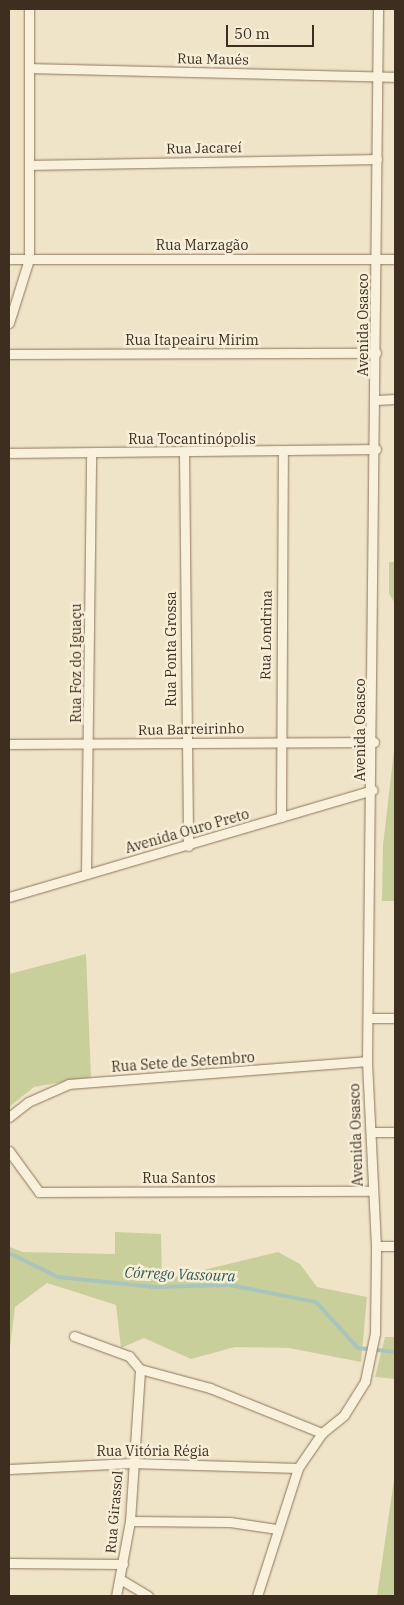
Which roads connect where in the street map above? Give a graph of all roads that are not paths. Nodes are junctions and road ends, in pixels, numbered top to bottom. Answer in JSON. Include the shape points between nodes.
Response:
{"nodes":[{"id":1,"x":29,"y":9,"type":"edge"},
{"id":2,"x":378,"y":9,"type":"edge"},
{"id":3,"x":31,"y":68,"type":"junction"},
{"id":4,"x":378,"y":76,"type":"junction"},
{"id":5,"x":395,"y":77,"type":"edge"},
{"id":6,"x":377,"y":159,"type":"junction"},
{"id":7,"x":31,"y":165,"type":"junction"},
{"id":8,"x":29,"y":258,"type":"junction"},
{"id":9,"x":377,"y":258,"type":"junction"},
{"id":10,"x":9,"y":259,"type":"edge"},
{"id":11,"x":395,"y":259,"type":"edge"},
{"id":12,"x":9,"y":323,"type":"edge"},
{"id":13,"x":376,"y":353,"type":"junction"},
{"id":14,"x":9,"y":354,"type":"edge"},
{"id":15,"x":395,"y":399,"type":"edge"},
{"id":16,"x":376,"y":400,"type":"junction"},
{"id":17,"x":376,"y":449,"type":"junction"},
{"id":18,"x":91,"y":452,"type":"junction"},
{"id":19,"x":184,"y":452,"type":"junction"},
{"id":20,"x":283,"y":453,"type":"junction"},
{"id":21,"x":9,"y":454,"type":"edge"},
{"id":22,"x":278,"y":742,"type":"junction"},
{"id":23,"x":374,"y":742,"type":"junction"},
{"id":24,"x":185,"y":743,"type":"junction"},
{"id":25,"x":9,"y":744,"type":"edge"},
{"id":26,"x":89,"y":744,"type":"junction"},
{"id":27,"x":373,"y":790,"type":"junction"},
{"id":28,"x":281,"y":818,"type":"junction"},
{"id":29,"x":188,"y":846,"type":"junction"},
{"id":30,"x":86,"y":874,"type":"junction"},
{"id":31,"x":9,"y":896,"type":"edge"},
{"id":32,"x":368,"y":1018,"type":"junction"},
{"id":33,"x":395,"y":1018,"type":"edge"},
{"id":34,"x":367,"y":1061,"type":"junction"},
{"id":35,"x":9,"y":1116,"type":"edge"},
{"id":36,"x":371,"y":1132,"type":"junction"},
{"id":37,"x":395,"y":1132,"type":"edge"},
{"id":38,"x":9,"y":1151,"type":"edge"},
{"id":39,"x":371,"y":1191,"type":"junction"},
{"id":40,"x":376,"y":1246,"type":"junction"},
{"id":41,"x":395,"y":1246,"type":"edge"},
{"id":42,"x":74,"y":1336,"type":"dead end"},
{"id":43,"x":140,"y":1369,"type":"junction"},
{"id":44,"x":322,"y":1433,"type":"junction"},
{"id":45,"x":132,"y":1463,"type":"junction"},
{"id":46,"x":298,"y":1468,"type":"junction"},
{"id":47,"x":9,"y":1469,"type":"edge"},
{"id":48,"x":130,"y":1521,"type":"junction"},
{"id":49,"x":277,"y":1529,"type":"junction"},
{"id":50,"x":9,"y":1563,"type":"edge"},
{"id":51,"x":123,"y":1564,"type":"junction"},
{"id":52,"x":120,"y":1579,"type":"junction"},
{"id":53,"x":116,"y":1596,"type":"edge"},
{"id":54,"x":148,"y":1596,"type":"edge"},
{"id":55,"x":257,"y":1596,"type":"edge"}],
"edges":[{"from":1,"to":3,"type":"street"},
{"from":2,"to":4,"type":"street","name":"Avenida Osasco"},
{"from":3,"to":4,"type":"street","name":"Rua Maués"},
{"from":3,"to":7,"type":"street"},
{"from":4,"to":5,"type":"street","name":"Rua Maués"},
{"from":4,"to":6,"type":"street","name":"Avenida Osasco"},
{"from":6,"to":7,"type":"street","name":"Rua Jacareí"},
{"from":6,"to":9,"type":"street","name":"Avenida Osasco"},
{"from":7,"to":8,"type":"street"},
{"from":8,"to":9,"type":"street","name":"Rua Marzagão"},
{"from":8,"to":10,"type":"street","name":"Rua Marzagão"},
{"from":8,"to":12,"type":"street"},
{"from":9,"to":11,"type":"street","name":"Rua Marzagão"},
{"from":9,"to":13,"type":"street","name":"Avenida Osasco"},
{"from":13,"to":14,"type":"street","name":"Rua Itapeairu Mirim"},
{"from":13,"to":16,"type":"street","name":"Avenida Osasco"},
{"from":15,"to":16,"type":"street"},
{"from":16,"to":17,"type":"street","name":"Avenida Osasco"},
{"from":17,"to":20,"type":"street","name":"Rua Tocantinópolis"},
{"from":17,"to":23,"type":"street","name":"Avenida Osasco"},
{"from":18,"to":19,"type":"street","name":"Rua Tocantinópolis"},
{"from":18,"to":21,"type":"street","name":"Rua Tocantinópolis"},
{"from":18,"to":26,"type":"street","name":"Rua Foz do Iguaçu"},
{"from":19,"to":20,"type":"street","name":"Rua Tocantinópolis"},
{"from":19,"to":24,"type":"street","name":"Rua Ponta Grossa"},
{"from":20,"to":22,"type":"street","name":"Rua Londrina"},
{"from":22,"to":23,"type":"street","name":"Rua Barreirinho"},
{"from":22,"to":24,"type":"street","name":"Rua Barreirinho"},
{"from":22,"to":28,"type":"street","name":"Rua Londrina"},
{"from":23,"to":27,"type":"street","name":"Avenida Osasco"},
{"from":24,"to":26,"type":"street","name":"Rua Barreirinho"},
{"from":24,"to":29,"type":"street","name":"Rua Ponta Grossa"},
{"from":25,"to":26,"type":"street","name":"Rua Barreirinho"},
{"from":26,"to":30,"type":"street","name":"Rua Foz do Iguaçu"},
{"from":27,"to":28,"type":"street","name":"Avenida Ouro Preto"},
{"from":27,"to":32,"type":"street","name":"Avenida Osasco"},
{"from":28,"to":29,"type":"street","name":"Avenida Ouro Preto"},
{"from":29,"to":30,"type":"street","name":"Avenida Ouro Preto"},
{"from":30,"to":31,"type":"street","name":"Avenida Ouro Preto"},
{"from":32,"to":33,"type":"street"},
{"from":32,"to":34,"type":"street","name":"Avenida Osasco"},
{"from":34,"to":35,"type":"street","name":"Rua Sete de Setembro","via":[[69,1084],[28,1102]]},
{"from":34,"to":36,"type":"street","name":"Avenida Osasco"},
{"from":36,"to":37,"type":"street"},
{"from":36,"to":39,"type":"street","name":"Avenida Osasco"},
{"from":38,"to":39,"type":"street","name":"Rua Santos","via":[[39,1192]]},
{"from":39,"to":40,"type":"street","name":"Avenida Osasco"},
{"from":40,"to":41,"type":"street"},
{"from":40,"to":44,"type":"street","name":"Avenida Osasco","via":[[373,1342],[365,1381],[344,1415]]},
{"from":42,"to":43,"type":"street","via":[[129,1356]]},
{"from":43,"to":44,"type":"street","via":[[210,1388]]},
{"from":43,"to":45,"type":"street","name":"Rua Girassol"},
{"from":44,"to":46,"type":"street","name":"Avenida Osasco"},
{"from":45,"to":46,"type":"street","name":"Rua Vitória Régia"},
{"from":45,"to":47,"type":"street","name":"Rua Vitória Régia"},
{"from":45,"to":48,"type":"street","name":"Rua Girassol"},
{"from":46,"to":49,"type":"street","name":"Avenida Osasco"},
{"from":48,"to":49,"type":"street","via":[[230,1522]]},
{"from":48,"to":51,"type":"street","name":"Rua Girassol"},
{"from":49,"to":55,"type":"street","name":"Avenida Osasco"},
{"from":50,"to":51,"type":"street"},
{"from":51,"to":52,"type":"street","name":"Rua Girassol"},
{"from":52,"to":53,"type":"street","name":"Rua Girassol"},
{"from":52,"to":54,"type":"street"}]}
